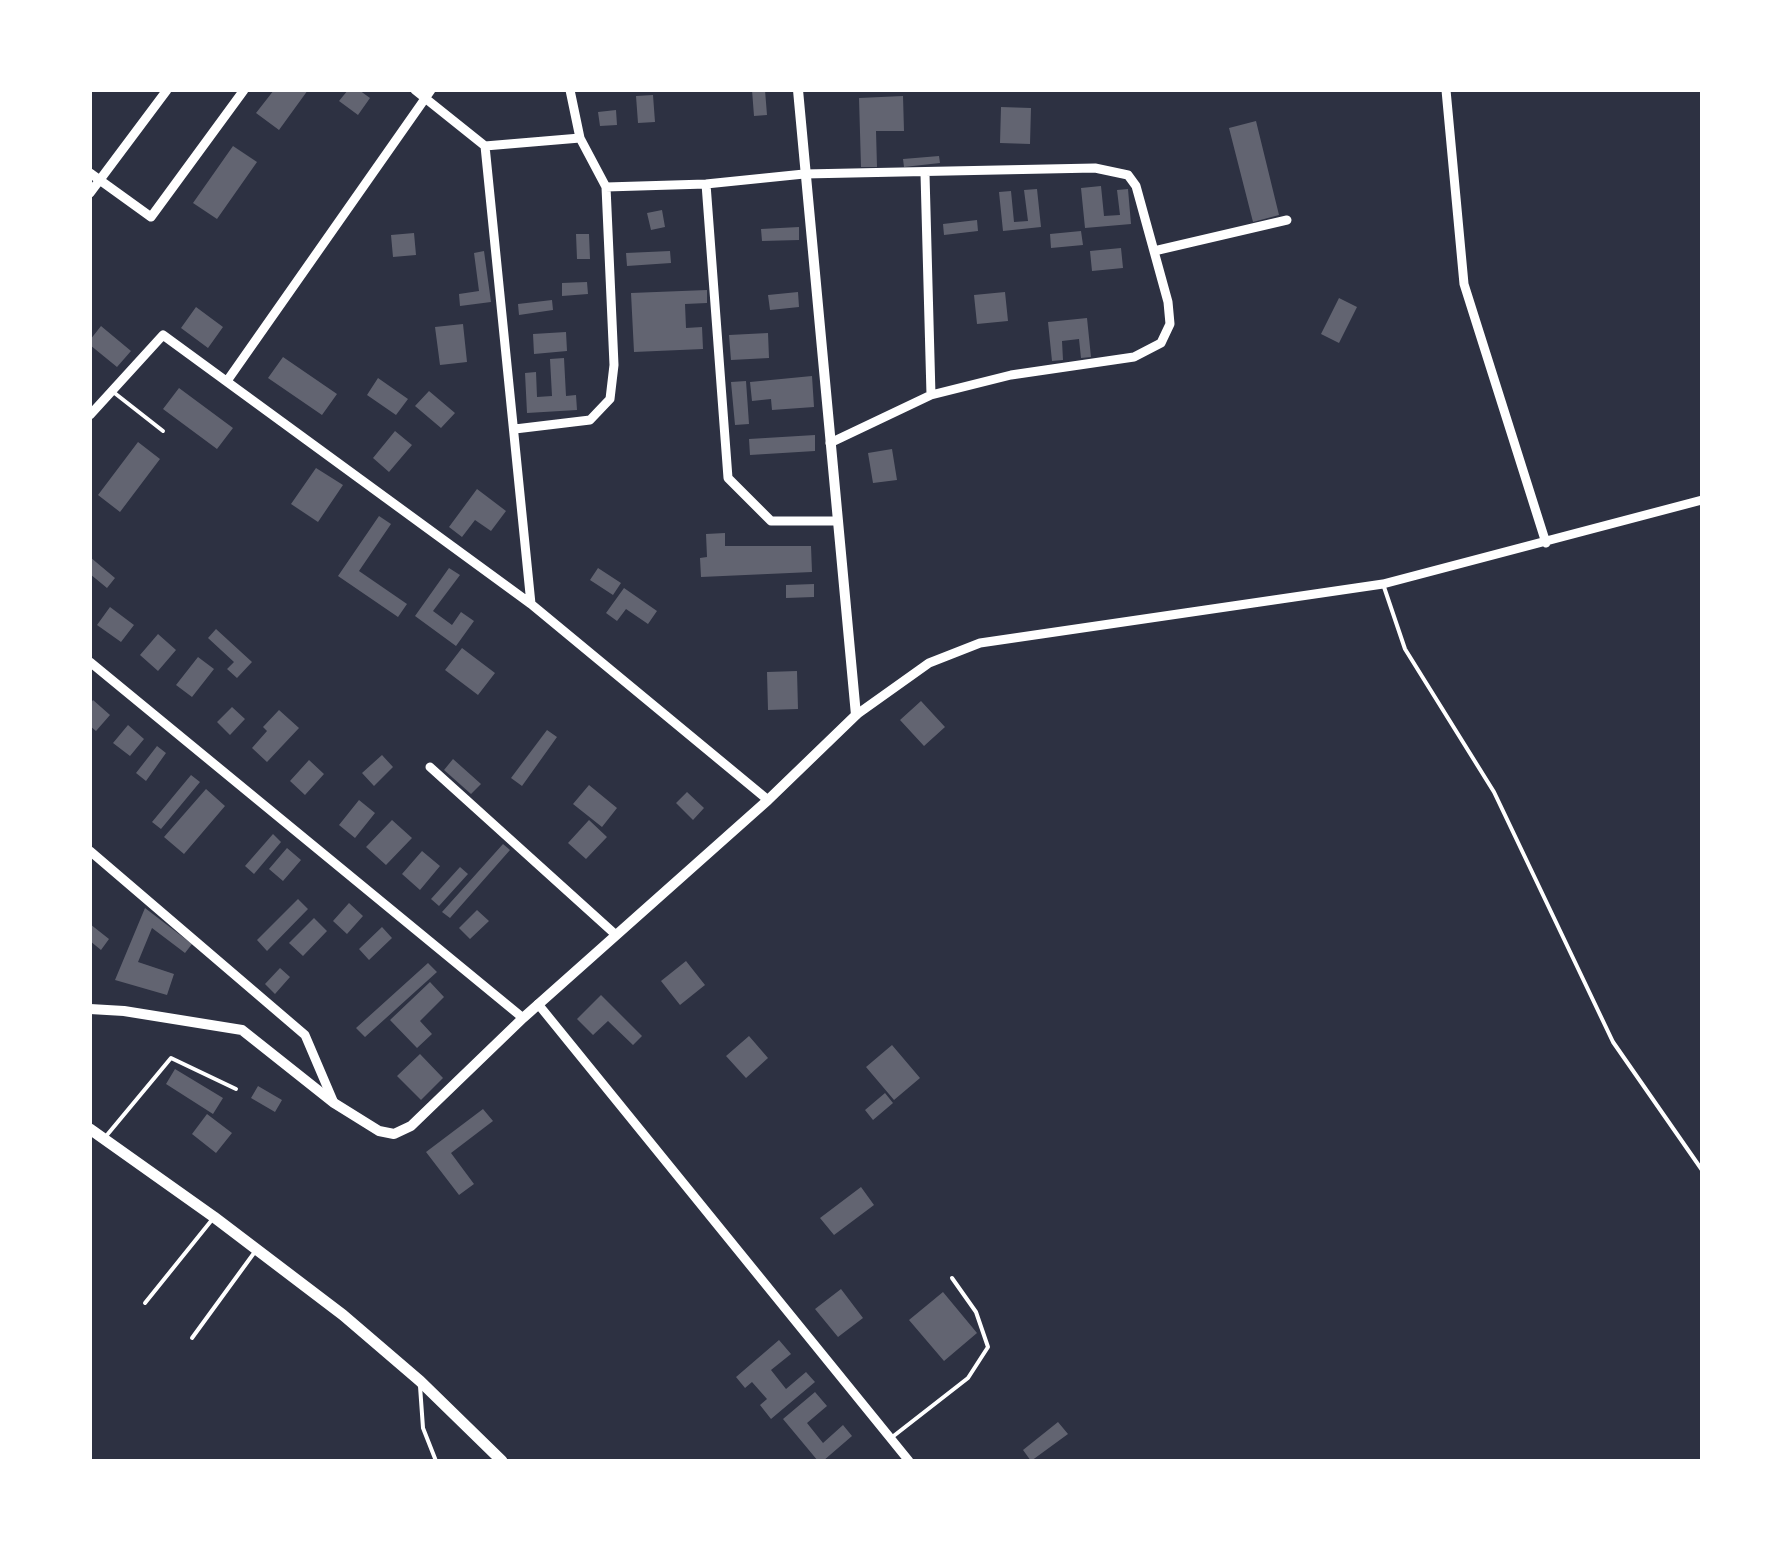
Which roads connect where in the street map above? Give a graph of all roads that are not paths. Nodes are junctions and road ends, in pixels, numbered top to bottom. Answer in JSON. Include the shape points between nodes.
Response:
{"nodes":[{"id":1,"x":167,"y":90,"type":"edge"},
{"id":2,"x":244,"y":90,"type":"edge"},
{"id":3,"x":415,"y":90,"type":"edge"},
{"id":4,"x":570,"y":90,"type":"edge"},
{"id":5,"x":798,"y":90,"type":"edge"},
{"id":6,"x":1446,"y":90,"type":"edge"},
{"id":7,"x":428,"y":93,"type":"edge"},
{"id":8,"x":580,"y":138,"type":"junction"},
{"id":9,"x":485,"y":146,"type":"junction"},
{"id":10,"x":90,"y":173,"type":"edge"},
{"id":11,"x":804,"y":174,"type":"junction"},
{"id":12,"x":924,"y":174,"type":"junction"},
{"id":13,"x":100,"y":180,"type":"junction"},
{"id":14,"x":706,"y":184,"type":"junction"},
{"id":15,"x":606,"y":187,"type":"junction"},
{"id":16,"x":90,"y":193,"type":"edge"},
{"id":17,"x":1287,"y":220,"type":"dead end"},
{"id":18,"x":1154,"y":251,"type":"junction"},
{"id":19,"x":227,"y":381,"type":"junction"},
{"id":20,"x":112,"y":391,"type":"junction"},
{"id":21,"x":931,"y":394,"type":"junction"},
{"id":22,"x":90,"y":416,"type":"edge"},
{"id":23,"x":515,"y":429,"type":"junction"},
{"id":24,"x":164,"y":431,"type":"dead end"},
{"id":25,"x":830,"y":443,"type":"junction"},
{"id":26,"x":1702,"y":500,"type":"edge"},
{"id":27,"x":838,"y":522,"type":"junction"},
{"id":28,"x":1546,"y":543,"type":"junction"},
{"id":29,"x":1383,"y":584,"type":"junction"},
{"id":30,"x":531,"y":604,"type":"junction"},
{"id":31,"x":90,"y":662,"type":"edge"},
{"id":32,"x":856,"y":715,"type":"junction"},
{"id":33,"x":430,"y":767,"type":"dead end"},
{"id":34,"x":768,"y":800,"type":"junction"},
{"id":35,"x":90,"y":851,"type":"edge"},
{"id":36,"x":616,"y":935,"type":"junction"},
{"id":37,"x":538,"y":1004,"type":"junction"},
{"id":38,"x":90,"y":1009,"type":"edge"},
{"id":39,"x":523,"y":1018,"type":"junction"},
{"id":40,"x":236,"y":1089,"type":"dead end"},
{"id":41,"x":334,"y":1103,"type":"junction"},
{"id":42,"x":90,"y":1130,"type":"edge"},
{"id":43,"x":104,"y":1139,"type":"junction"},
{"id":44,"x":1702,"y":1170,"type":"edge"},
{"id":45,"x":214,"y":1217,"type":"junction"},
{"id":46,"x":257,"y":1249,"type":"junction"},
{"id":47,"x":952,"y":1278,"type":"dead end"},
{"id":48,"x":145,"y":1303,"type":"dead end"},
{"id":49,"x":192,"y":1338,"type":"dead end"},
{"id":50,"x":420,"y":1381,"type":"junction"},
{"id":51,"x":891,"y":1438,"type":"junction"},
{"id":52,"x":436,"y":1461,"type":"edge"},
{"id":53,"x":502,"y":1461,"type":"edge"},
{"id":54,"x":909,"y":1461,"type":"edge"}],
"edges":[{"from":1,"to":13,"type":"street"},
{"from":2,"to":13,"type":"street","via":[[152,217]]},
{"from":3,"to":7,"type":"street"},
{"from":4,"to":8,"type":"street"},
{"from":5,"to":11,"type":"street"},
{"from":6,"to":28,"type":"street","via":[[1464,284]]},
{"from":7,"to":9,"type":"street"},
{"from":7,"to":19,"type":"street"},
{"from":8,"to":9,"type":"street"},
{"from":8,"to":15,"type":"street"},
{"from":9,"to":23,"type":"street"},
{"from":10,"to":13,"type":"street"},
{"from":11,"to":12,"type":"street"},
{"from":11,"to":14,"type":"street"},
{"from":11,"to":25,"type":"street"},
{"from":12,"to":18,"type":"street","via":[[1113,169],[1136,186]]},
{"from":12,"to":21,"type":"street"},
{"from":13,"to":16,"type":"street"},
{"from":14,"to":15,"type":"street"},
{"from":14,"to":27,"type":"street","via":[[728,478],[770,522]]},
{"from":15,"to":23,"type":"street","via":[[610,399],[590,420]]},
{"from":17,"to":18,"type":"street"},
{"from":18,"to":21,"type":"street","via":[[1170,324],[1161,343],[1134,357]]},
{"from":19,"to":20,"type":"street","via":[[163,335]]},
{"from":19,"to":30,"type":"street"},
{"from":20,"to":22,"type":"street"},
{"from":20,"to":24,"type":"lane"},
{"from":21,"to":25,"type":"street"},
{"from":23,"to":30,"type":"street"},
{"from":25,"to":27,"type":"street"},
{"from":26,"to":28,"type":"street"},
{"from":27,"to":32,"type":"street"},
{"from":28,"to":29,"type":"street"},
{"from":29,"to":32,"type":"street","via":[[980,643],[928,663]]},
{"from":29,"to":44,"type":"lane","via":[[1404,649],[1494,792],[1613,1042]]},
{"from":30,"to":34,"type":"street"},
{"from":31,"to":39,"type":"street"},
{"from":32,"to":34,"type":"street"},
{"from":33,"to":36,"type":"street"},
{"from":34,"to":36,"type":"street"},
{"from":35,"to":41,"type":"street","via":[[306,1035]]},
{"from":36,"to":37,"type":"street"},
{"from":37,"to":39,"type":"street"},
{"from":37,"to":51,"type":"street"},
{"from":38,"to":41,"type":"street","via":[[242,1030]]},
{"from":39,"to":41,"type":"street","via":[[412,1126],[394,1134],[379,1131]]},
{"from":40,"to":43,"type":"lane","via":[[171,1058]]},
{"from":42,"to":43,"type":"main road"},
{"from":43,"to":45,"type":"main road"},
{"from":45,"to":46,"type":"main road"},
{"from":45,"to":48,"type":"lane"},
{"from":46,"to":49,"type":"lane"},
{"from":46,"to":50,"type":"main road"},
{"from":47,"to":51,"type":"lane","via":[[976,1312],[988,1346],[968,1378]]},
{"from":50,"to":52,"type":"lane","via":[[423,1428]]},
{"from":50,"to":53,"type":"main road"},
{"from":51,"to":54,"type":"street"}]}
